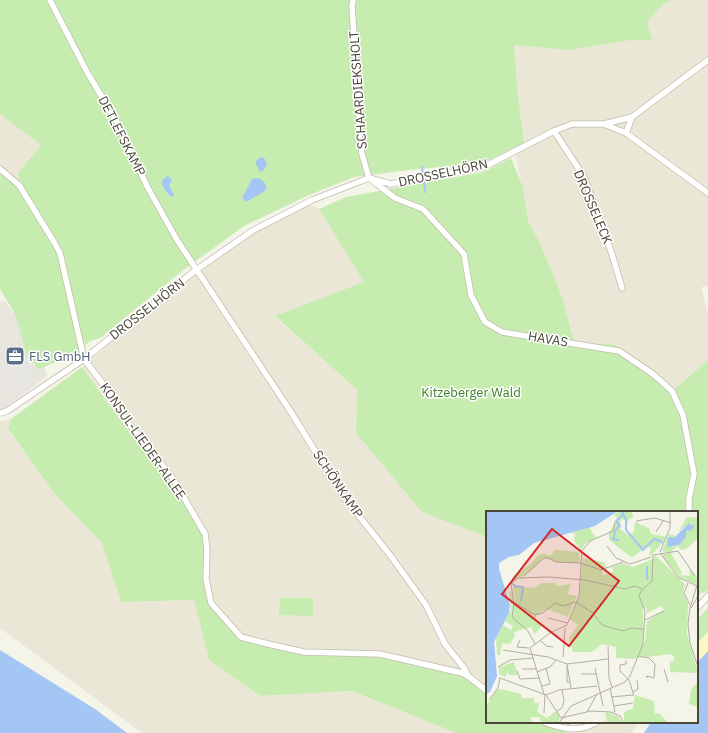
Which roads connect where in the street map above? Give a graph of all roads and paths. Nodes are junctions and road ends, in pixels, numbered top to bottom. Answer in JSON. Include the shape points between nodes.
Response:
{"nodes":[{"id":1,"x":50,"y":0,"type":"edge"},
{"id":2,"x":353,"y":0,"type":"edge"},
{"id":3,"x":708,"y":60,"type":"edge"},
{"id":4,"x":632,"y":116,"type":"junction"},
{"id":5,"x":604,"y":124,"type":"junction"},
{"id":6,"x":554,"y":131,"type":"junction"},
{"id":7,"x":626,"y":133,"type":"junction"},
{"id":8,"x":0,"y":169,"type":"edge"},
{"id":9,"x":369,"y":178,"type":"junction"},
{"id":10,"x":708,"y":193,"type":"edge"},
{"id":11,"x":196,"y":270,"type":"junction"},
{"id":12,"x":622,"y":288,"type":"dead end"},
{"id":13,"x":84,"y":359,"type":"junction"},
{"id":14,"x":0,"y":413,"type":"edge"},
{"id":15,"x":689,"y":511,"type":"edge"},
{"id":16,"x":708,"y":596,"type":"edge"},
{"id":17,"x":698,"y":607,"type":"edge"},
{"id":18,"x":468,"y":676,"type":"junction"},
{"id":19,"x":486,"y":690,"type":"edge"},
{"id":20,"x":546,"y":723,"type":"edge"},
{"id":21,"x":595,"y":723,"type":"edge"}],
"edges":[{"from":1,"to":11,"type":"street","name":"DETLEFSKAMP","via":[[87,72],[117,122],[177,240]]},
{"from":2,"to":9,"type":"street","name":"SCHAARDIEKSHOLT","via":[[359,136]]},
{"from":3,"to":4,"type":"street"},
{"from":4,"to":5,"type":"street"},
{"from":4,"to":7,"type":"street"},
{"from":5,"to":6,"type":"street","name":"DROSSELHÖRN","via":[[572,124]]},
{"from":5,"to":7,"type":"street","name":"DROSSELHÖRN"},
{"from":6,"to":9,"type":"street","name":"DROSSELHÖRN","via":[[484,167],[391,184]]},
{"from":6,"to":12,"type":"street","name":"DROSSELECK","via":[[584,177]]},
{"from":7,"to":10,"type":"street","name":"DROSSELHÖRN"},
{"from":8,"to":13,"type":"street","name":"KONSUL-LIEDER-ALLEE","via":[[19,185],[60,254]]},
{"from":9,"to":11,"type":"street","name":"DROSSELHÖRN","via":[[312,200],[252,231]]},
{"from":9,"to":15,"type":"street","name":"HAVAS","via":[[395,198],[423,209],[464,254],[471,295],[485,322],[502,332],[619,351],[672,391],[682,415],[694,474]]},
{"from":11,"to":13,"type":"street","name":"DROSSELHÖRN"},
{"from":11,"to":18,"type":"street","name":"SCHÖNKAMP","via":[[289,409],[342,496],[390,555],[426,605],[445,644]]},
{"from":13,"to":14,"type":"street","name":"DROSSELHÖRN","via":[[7,411]]},
{"from":13,"to":18,"type":"street","name":"KONSUL-LIEDER-ALLEE","via":[[129,424],[172,477],[205,534],[206,579],[211,602],[241,637],[304,652],[380,654]]},
{"from":16,"to":17,"type":"street"},
{"from":18,"to":19,"type":"street","name":"SCHÖNKAMP"},
{"from":20,"to":21,"type":"street","via":[[570,729]]}]}
